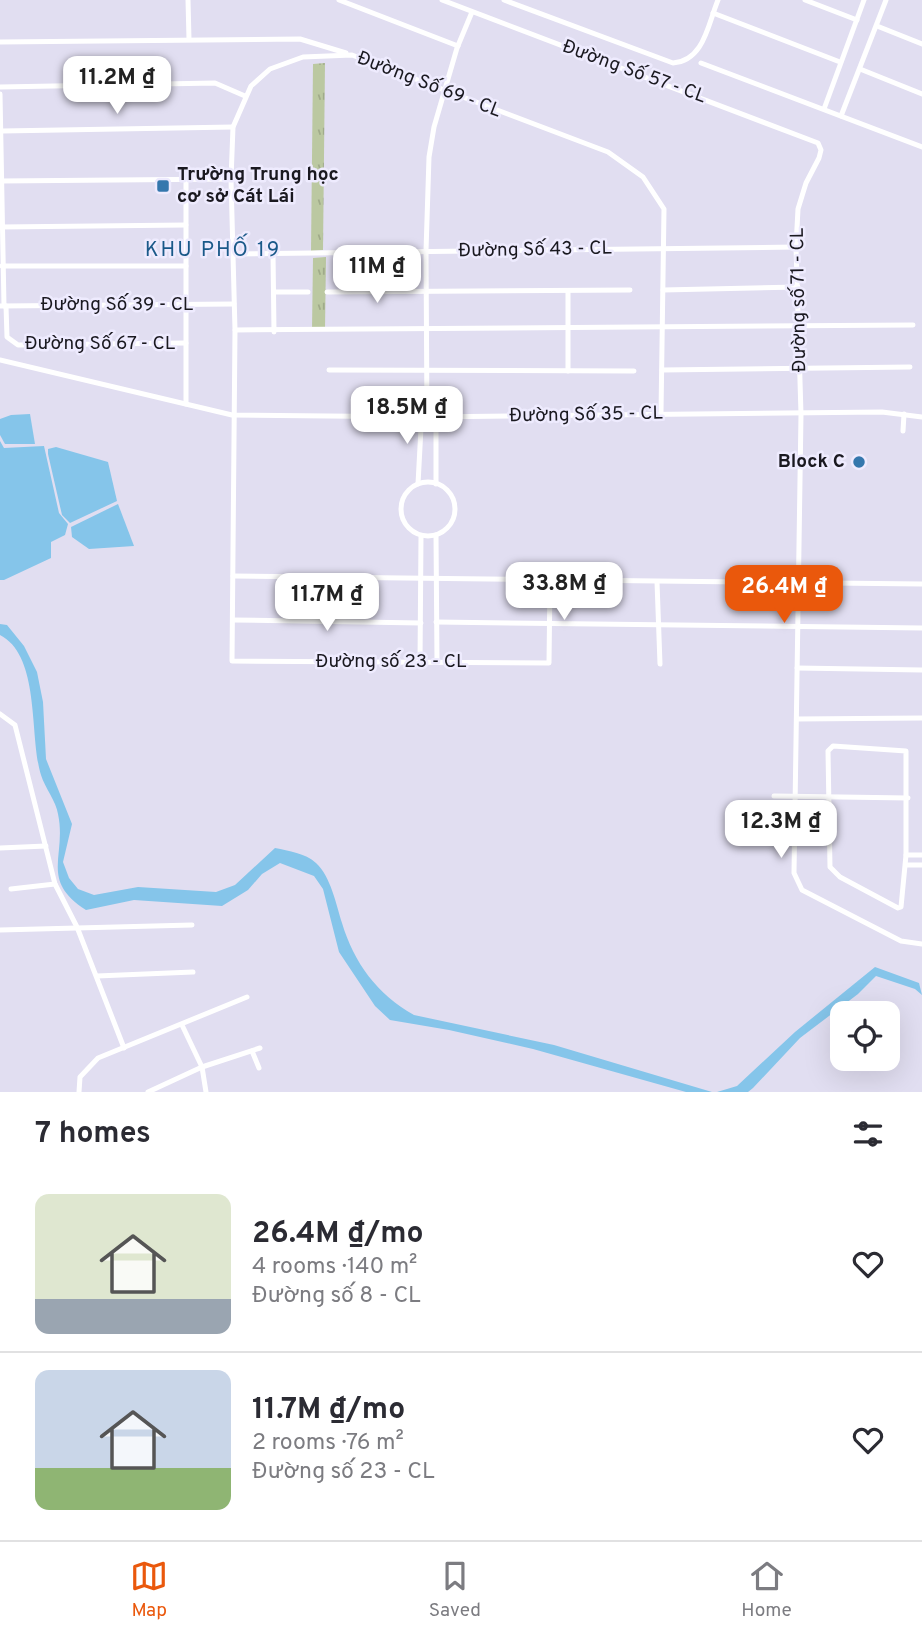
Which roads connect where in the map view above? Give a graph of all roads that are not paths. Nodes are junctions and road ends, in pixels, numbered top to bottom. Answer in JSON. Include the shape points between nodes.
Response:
{"nodes":[{"id":1,"x":188,"y":0,"type":"edge"},
{"id":2,"x":339,"y":0,"type":"edge"},
{"id":3,"x":442,"y":0,"type":"edge"},
{"id":4,"x":504,"y":0,"type":"edge"},
{"id":5,"x":718,"y":0,"type":"edge"},
{"id":6,"x":805,"y":0,"type":"edge"},
{"id":7,"x":864,"y":0,"type":"edge"},
{"id":8,"x":886,"y":0,"type":"edge"},
{"id":9,"x":472,"y":12,"type":"junction"},
{"id":10,"x":713,"y":13,"type":"junction"},
{"id":11,"x":856,"y":20,"type":"junction"},
{"id":12,"x":877,"y":26,"type":"junction"},
{"id":13,"x":189,"y":39,"type":"junction"},
{"id":14,"x":0,"y":42,"type":"edge"},
{"id":15,"x":922,"y":44,"type":"edge"},
{"id":16,"x":458,"y":46,"type":"junction"},
{"id":17,"x":352,"y":55,"type":"junction"},
{"id":18,"x":701,"y":62,"type":"dead end"},
{"id":19,"x":840,"y":62,"type":"junction"},
{"id":20,"x":860,"y":69,"type":"junction"},
{"id":21,"x":0,"y":87,"type":"edge"},
{"id":22,"x":444,"y":92,"type":"junction"},
{"id":23,"x":0,"y":94,"type":"edge"},
{"id":24,"x":922,"y":94,"type":"edge"},
{"id":25,"x":244,"y":96,"type":"junction"},
{"id":26,"x":824,"y":109,"type":"junction"},
{"id":27,"x":841,"y":116,"type":"junction"},
{"id":28,"x":233,"y":127,"type":"junction"},
{"id":29,"x":2,"y":131,"type":"junction"},
{"id":30,"x":922,"y":147,"type":"edge"},
{"id":31,"x":821,"y":150,"type":"joint"},
{"id":32,"x":231,"y":179,"type":"junction"},
{"id":33,"x":186,"y":180,"type":"junction"},
{"id":34,"x":1,"y":181,"type":"edge"},
{"id":35,"x":186,"y":225,"type":"junction"},
{"id":36,"x":1,"y":227,"type":"edge"},
{"id":37,"x":796,"y":247,"type":"junction"},
{"id":38,"x":663,"y":248,"type":"junction"},
{"id":39,"x":426,"y":251,"type":"junction"},
{"id":40,"x":273,"y":253,"type":"junction"},
{"id":41,"x":233,"y":254,"type":"junction"},
{"id":42,"x":186,"y":265,"type":"junction"},
{"id":43,"x":2,"y":266,"type":"junction"},
{"id":44,"x":797,"y":287,"type":"junction"},
{"id":45,"x":629,"y":290,"type":"dead end"},
{"id":46,"x":663,"y":290,"type":"junction"},
{"id":47,"x":427,"y":291,"type":"junction"},
{"id":48,"x":568,"y":291,"type":"junction"},
{"id":49,"x":274,"y":292,"type":"junction"},
{"id":50,"x":308,"y":292,"type":"dead end"},
{"id":51,"x":327,"y":292,"type":"dead end"},
{"id":52,"x":234,"y":304,"type":"junction"},
{"id":53,"x":186,"y":305,"type":"junction"},
{"id":54,"x":3,"y":306,"type":"edge"},
{"id":55,"x":913,"y":325,"type":"dead end"},
{"id":56,"x":797,"y":326,"type":"junction"},
{"id":57,"x":662,"y":328,"type":"junction"},
{"id":58,"x":568,"y":329,"type":"junction"},
{"id":59,"x":235,"y":330,"type":"junction"},
{"id":60,"x":426,"y":330,"type":"junction"},
{"id":61,"x":274,"y":332,"type":"junction"},
{"id":62,"x":186,"y":343,"type":"junction"},
{"id":63,"x":0,"y":359,"type":"edge"},
{"id":64,"x":910,"y":367,"type":"dead end"},
{"id":65,"x":329,"y":370,"type":"dead end"},
{"id":66,"x":427,"y":370,"type":"junction"},
{"id":67,"x":662,"y":370,"type":"junction"},
{"id":68,"x":799,"y":370,"type":"junction"},
{"id":69,"x":568,"y":371,"type":"junction"},
{"id":70,"x":634,"y":371,"type":"dead end"},
{"id":71,"x":186,"y":404,"type":"junction"},
{"id":72,"x":662,"y":413,"type":"junction"},
{"id":73,"x":801,"y":414,"type":"junction"},
{"id":74,"x":904,"y":414,"type":"junction"},
{"id":75,"x":232,"y":415,"type":"junction"},
{"id":76,"x":922,"y":417,"type":"edge"},
{"id":77,"x":427,"y":419,"type":"junction"},
{"id":78,"x":903,"y":431,"type":"dead end"},
{"id":79,"x":418,"y":484,"type":"junction"},
{"id":80,"x":436,"y":484,"type":"junction"},
{"id":81,"x":436,"y":535,"type":"junction"},
{"id":82,"x":421,"y":536,"type":"junction"},
{"id":83,"x":233,"y":576,"type":"junction"},
{"id":84,"x":422,"y":579,"type":"junction"},
{"id":85,"x":436,"y":579,"type":"junction"},
{"id":86,"x":550,"y":580,"type":"junction"},
{"id":87,"x":657,"y":582,"type":"junction"},
{"id":88,"x":798,"y":583,"type":"junction"},
{"id":89,"x":922,"y":584,"type":"edge"},
{"id":90,"x":233,"y":620,"type":"junction"},
{"id":91,"x":436,"y":622,"type":"junction"},
{"id":92,"x":421,"y":623,"type":"junction"},
{"id":93,"x":551,"y":624,"type":"junction"},
{"id":94,"x":657,"y":625,"type":"junction"},
{"id":95,"x":797,"y":625,"type":"junction"},
{"id":96,"x":922,"y":628,"type":"edge"},
{"id":97,"x":232,"y":661,"type":"joint"},
{"id":98,"x":420,"y":662,"type":"junction"},
{"id":99,"x":437,"y":662,"type":"junction"},
{"id":100,"x":660,"y":664,"type":"dead end"},
{"id":101,"x":797,"y":668,"type":"junction"},
{"id":102,"x":922,"y":670,"type":"edge"},
{"id":103,"x":0,"y":715,"type":"edge"},
{"id":104,"x":922,"y":718,"type":"edge"},
{"id":105,"x":797,"y":719,"type":"junction"},
{"id":106,"x":774,"y":796,"type":"dead end"},
{"id":107,"x":796,"y":796,"type":"junction"},
{"id":108,"x":829,"y":796,"type":"junction"},
{"id":109,"x":908,"y":798,"type":"junction"},
{"id":110,"x":46,"y":846,"type":"junction"},
{"id":111,"x":0,"y":848,"type":"edge"},
{"id":112,"x":906,"y":855,"type":"junction"},
{"id":113,"x":922,"y":855,"type":"edge"},
{"id":114,"x":906,"y":865,"type":"junction"},
{"id":115,"x":922,"y":865,"type":"edge"},
{"id":116,"x":55,"y":884,"type":"junction"},
{"id":117,"x":11,"y":890,"type":"dead end"},
{"id":118,"x":192,"y":925,"type":"dead end"},
{"id":119,"x":77,"y":927,"type":"junction"},
{"id":120,"x":0,"y":930,"type":"edge"},
{"id":121,"x":922,"y":944,"type":"edge"},
{"id":122,"x":193,"y":972,"type":"dead end"},
{"id":123,"x":97,"y":976,"type":"junction"},
{"id":124,"x":247,"y":997,"type":"dead end"},
{"id":125,"x":182,"y":1025,"type":"junction"},
{"id":126,"x":124,"y":1048,"type":"junction"},
{"id":127,"x":260,"y":1048,"type":"dead end"},
{"id":128,"x":252,"y":1051,"type":"junction"},
{"id":129,"x":202,"y":1067,"type":"junction"},
{"id":130,"x":259,"y":1068,"type":"dead end"},
{"id":131,"x":79,"y":1092,"type":"edge"},
{"id":132,"x":148,"y":1092,"type":"edge"},
{"id":133,"x":206,"y":1092,"type":"edge"}],
"edges":[{"from":1,"to":13,"type":"street"},
{"from":2,"to":16,"type":"street"},
{"from":3,"to":9,"type":"street","name":"Đường Số 57 - CL"},
{"from":4,"to":10,"type":"street","via":[[673,63],[683,62],[699,49]]},
{"from":5,"to":10,"type":"street"},
{"from":6,"to":11,"type":"street"},
{"from":7,"to":11,"type":"street"},
{"from":8,"to":12,"type":"street"},
{"from":9,"to":16,"type":"street"},
{"from":9,"to":31,"type":"street","name":"Đường Số 57 - CL","via":[[814,139]]},
{"from":10,"to":19,"type":"street"},
{"from":11,"to":19,"type":"street"},
{"from":12,"to":15,"type":"street"},
{"from":12,"to":20,"type":"street"},
{"from":13,"to":14,"type":"street"},
{"from":13,"to":17,"type":"street","via":[[300,38]]},
{"from":16,"to":22,"type":"street"},
{"from":17,"to":22,"type":"street","name":"Đường Số 69 - CL"},
{"from":17,"to":25,"type":"street","name":"Đường Số 69 - CL","via":[[303,57],[260,77]]},
{"from":18,"to":26,"type":"street"},
{"from":19,"to":26,"type":"street"},
{"from":20,"to":24,"type":"street"},
{"from":20,"to":27,"type":"street"},
{"from":21,"to":25,"type":"street","via":[[215,83]]},
{"from":22,"to":38,"type":"street","name":"Đường Số 69 - CL","via":[[628,163],[664,209]]},
{"from":22,"to":39,"type":"street","via":[[429,157]]},
{"from":23,"to":29,"type":"street"},
{"from":25,"to":28,"type":"street","name":"Đường Số 69 - CL"},
{"from":26,"to":27,"type":"street"},
{"from":27,"to":30,"type":"street"},
{"from":28,"to":29,"type":"street"},
{"from":28,"to":32,"type":"street","name":"Đường Số 69 - CL"},
{"from":29,"to":34,"type":"street"},
{"from":31,"to":37,"type":"street","name":"Đường số 71 - CL","via":[[798,209]]},
{"from":32,"to":33,"type":"street"},
{"from":32,"to":41,"type":"street","name":"Đường Số 69 - CL"},
{"from":33,"to":34,"type":"street"},
{"from":33,"to":35,"type":"street"},
{"from":34,"to":36,"type":"street"},
{"from":35,"to":36,"type":"street"},
{"from":35,"to":42,"type":"street"},
{"from":36,"to":43,"type":"street"},
{"from":37,"to":38,"type":"street","name":"Đường Số 43 - CL"},
{"from":37,"to":44,"type":"street","name":"Đường số 71 - CL"},
{"from":38,"to":39,"type":"street","name":"Đường Số 43 - CL"},
{"from":38,"to":46,"type":"street","name":"Đường Số 69 - CL"},
{"from":39,"to":40,"type":"street","name":"Đường Số 43 - CL"},
{"from":39,"to":47,"type":"street"},
{"from":40,"to":41,"type":"street","name":"Đường Số 43 - CL"},
{"from":40,"to":49,"type":"street"},
{"from":41,"to":52,"type":"street","name":"Đường Số 69 - CL"},
{"from":42,"to":43,"type":"street"},
{"from":42,"to":53,"type":"street"},
{"from":43,"to":54,"type":"street"},
{"from":44,"to":46,"type":"street"},
{"from":44,"to":56,"type":"street","name":"Đường số 71 - CL"},
{"from":45,"to":48,"type":"street"},
{"from":46,"to":57,"type":"street","name":"Đường Số 69 - CL"},
{"from":47,"to":48,"type":"street"},
{"from":47,"to":51,"type":"street"},
{"from":47,"to":60,"type":"street"},
{"from":48,"to":58,"type":"street"},
{"from":49,"to":50,"type":"street"},
{"from":49,"to":61,"type":"street"},
{"from":52,"to":53,"type":"street","name":"Đường Số 39 - CL"},
{"from":52,"to":59,"type":"street","name":"Đường Số 69 - CL"},
{"from":53,"to":54,"type":"street","name":"Đường Số 39 - CL"},
{"from":53,"to":62,"type":"street"},
{"from":54,"to":62,"type":"street","name":"Đường Số 67 - CL","via":[[7,337],[18,345]]},
{"from":55,"to":56,"type":"street"},
{"from":56,"to":57,"type":"street"},
{"from":56,"to":68,"type":"street","name":"Đường số 71 - CL"},
{"from":57,"to":58,"type":"street"},
{"from":57,"to":67,"type":"street","name":"Đường Số 69 - CL"},
{"from":58,"to":60,"type":"street"},
{"from":58,"to":69,"type":"street"},
{"from":59,"to":61,"type":"street"},
{"from":59,"to":75,"type":"street","name":"Đường Số 69 - CL"},
{"from":60,"to":61,"type":"street"},
{"from":60,"to":66,"type":"street"},
{"from":62,"to":71,"type":"street"},
{"from":63,"to":71,"type":"street","name":"Đường Số 35 - CL"},
{"from":64,"to":68,"type":"street"},
{"from":65,"to":66,"type":"street"},
{"from":66,"to":69,"type":"street"},
{"from":66,"to":77,"type":"street"},
{"from":67,"to":68,"type":"street"},
{"from":67,"to":72,"type":"street","name":"Đường Số 69 - CL"},
{"from":68,"to":73,"type":"street","name":"Đường số 71 - CL"},
{"from":69,"to":70,"type":"street"},
{"from":71,"to":75,"type":"street","name":"Đường Số 35 - CL"},
{"from":72,"to":73,"type":"street","name":"Đường Số 35 - CL"},
{"from":72,"to":77,"type":"street","name":"Đường Số 35 - CL"},
{"from":73,"to":74,"type":"street","name":"Đường Số 35 - CL"},
{"from":73,"to":88,"type":"street","name":"Đường số 71 - CL"},
{"from":74,"to":76,"type":"street","name":"Đường Số 35 - CL"},
{"from":74,"to":78,"type":"street"},
{"from":75,"to":77,"type":"street","name":"Đường Số 35 - CL"},
{"from":75,"to":83,"type":"street","name":"Đường Số 69 - CL"},
{"from":77,"to":79,"type":"street","via":[[421,428]]},
{"from":77,"to":80,"type":"street","via":[[436,430]]},
{"from":79,"to":80,"type":"street"},
{"from":79,"to":82,"type":"street","via":[[404,496],[402,514],[411,530]]},
{"from":80,"to":81,"type":"street","via":[[450,494],[455,510],[450,526]]},
{"from":81,"to":82,"type":"street"},
{"from":81,"to":85,"type":"street"},
{"from":82,"to":84,"type":"street"},
{"from":83,"to":84,"type":"street"},
{"from":83,"to":90,"type":"street","name":"Đường Số 69 - CL"},
{"from":84,"to":85,"type":"street"},
{"from":84,"to":92,"type":"street"},
{"from":85,"to":86,"type":"street"},
{"from":85,"to":91,"type":"street"},
{"from":86,"to":87,"type":"street"},
{"from":86,"to":93,"type":"street"},
{"from":87,"to":88,"type":"street"},
{"from":87,"to":94,"type":"street"},
{"from":88,"to":89,"type":"street"},
{"from":88,"to":95,"type":"street","name":"Đường số 71 - CL"},
{"from":90,"to":92,"type":"street"},
{"from":90,"to":97,"type":"street","name":"Đường Số 69 - CL"},
{"from":91,"to":93,"type":"street"},
{"from":91,"to":99,"type":"street"},
{"from":92,"to":98,"type":"street"},
{"from":93,"to":94,"type":"street"},
{"from":93,"to":99,"type":"street","name":"Đường số 23 - CL","via":[[549,663]]},
{"from":94,"to":95,"type":"street"},
{"from":94,"to":100,"type":"street"},
{"from":95,"to":96,"type":"street"},
{"from":95,"to":101,"type":"street","name":"Đường số 71 - CL"},
{"from":97,"to":98,"type":"street","name":"Đường số 23 - CL"},
{"from":98,"to":99,"type":"street","name":"Đường số 23 - CL"},
{"from":101,"to":102,"type":"street"},
{"from":101,"to":105,"type":"street","name":"Đường số 71 - CL"},
{"from":103,"to":110,"type":"street","via":[[15,725]]},
{"from":104,"to":105,"type":"street"},
{"from":105,"to":107,"type":"street","name":"Đường số 71 - CL"},
{"from":106,"to":107,"type":"street"},
{"from":107,"to":108,"type":"street"},
{"from":107,"to":121,"type":"street","name":"Đường số 71 - CL","via":[[794,873],[802,890],[901,942]]},
{"from":108,"to":109,"type":"street"},
{"from":108,"to":109,"type":"street","via":[[830,749],[860,747],[906,751]]},
{"from":108,"to":114,"type":"street","via":[[830,867],[834,873],[898,908],[904,904]]},
{"from":109,"to":112,"type":"street"},
{"from":110,"to":111,"type":"street"},
{"from":110,"to":116,"type":"street"},
{"from":112,"to":113,"type":"street"},
{"from":112,"to":114,"type":"street"},
{"from":114,"to":115,"type":"street"},
{"from":116,"to":117,"type":"street"},
{"from":116,"to":119,"type":"street"},
{"from":118,"to":119,"type":"street"},
{"from":119,"to":120,"type":"street"},
{"from":119,"to":123,"type":"street"},
{"from":122,"to":123,"type":"street"},
{"from":123,"to":126,"type":"street"},
{"from":124,"to":125,"type":"street"},
{"from":125,"to":126,"type":"street"},
{"from":125,"to":129,"type":"street"},
{"from":126,"to":131,"type":"street","via":[[98,1058],[80,1077]]},
{"from":127,"to":128,"type":"street"},
{"from":128,"to":129,"type":"street"},
{"from":128,"to":130,"type":"street"},
{"from":129,"to":132,"type":"street"},
{"from":129,"to":133,"type":"street"}]}
